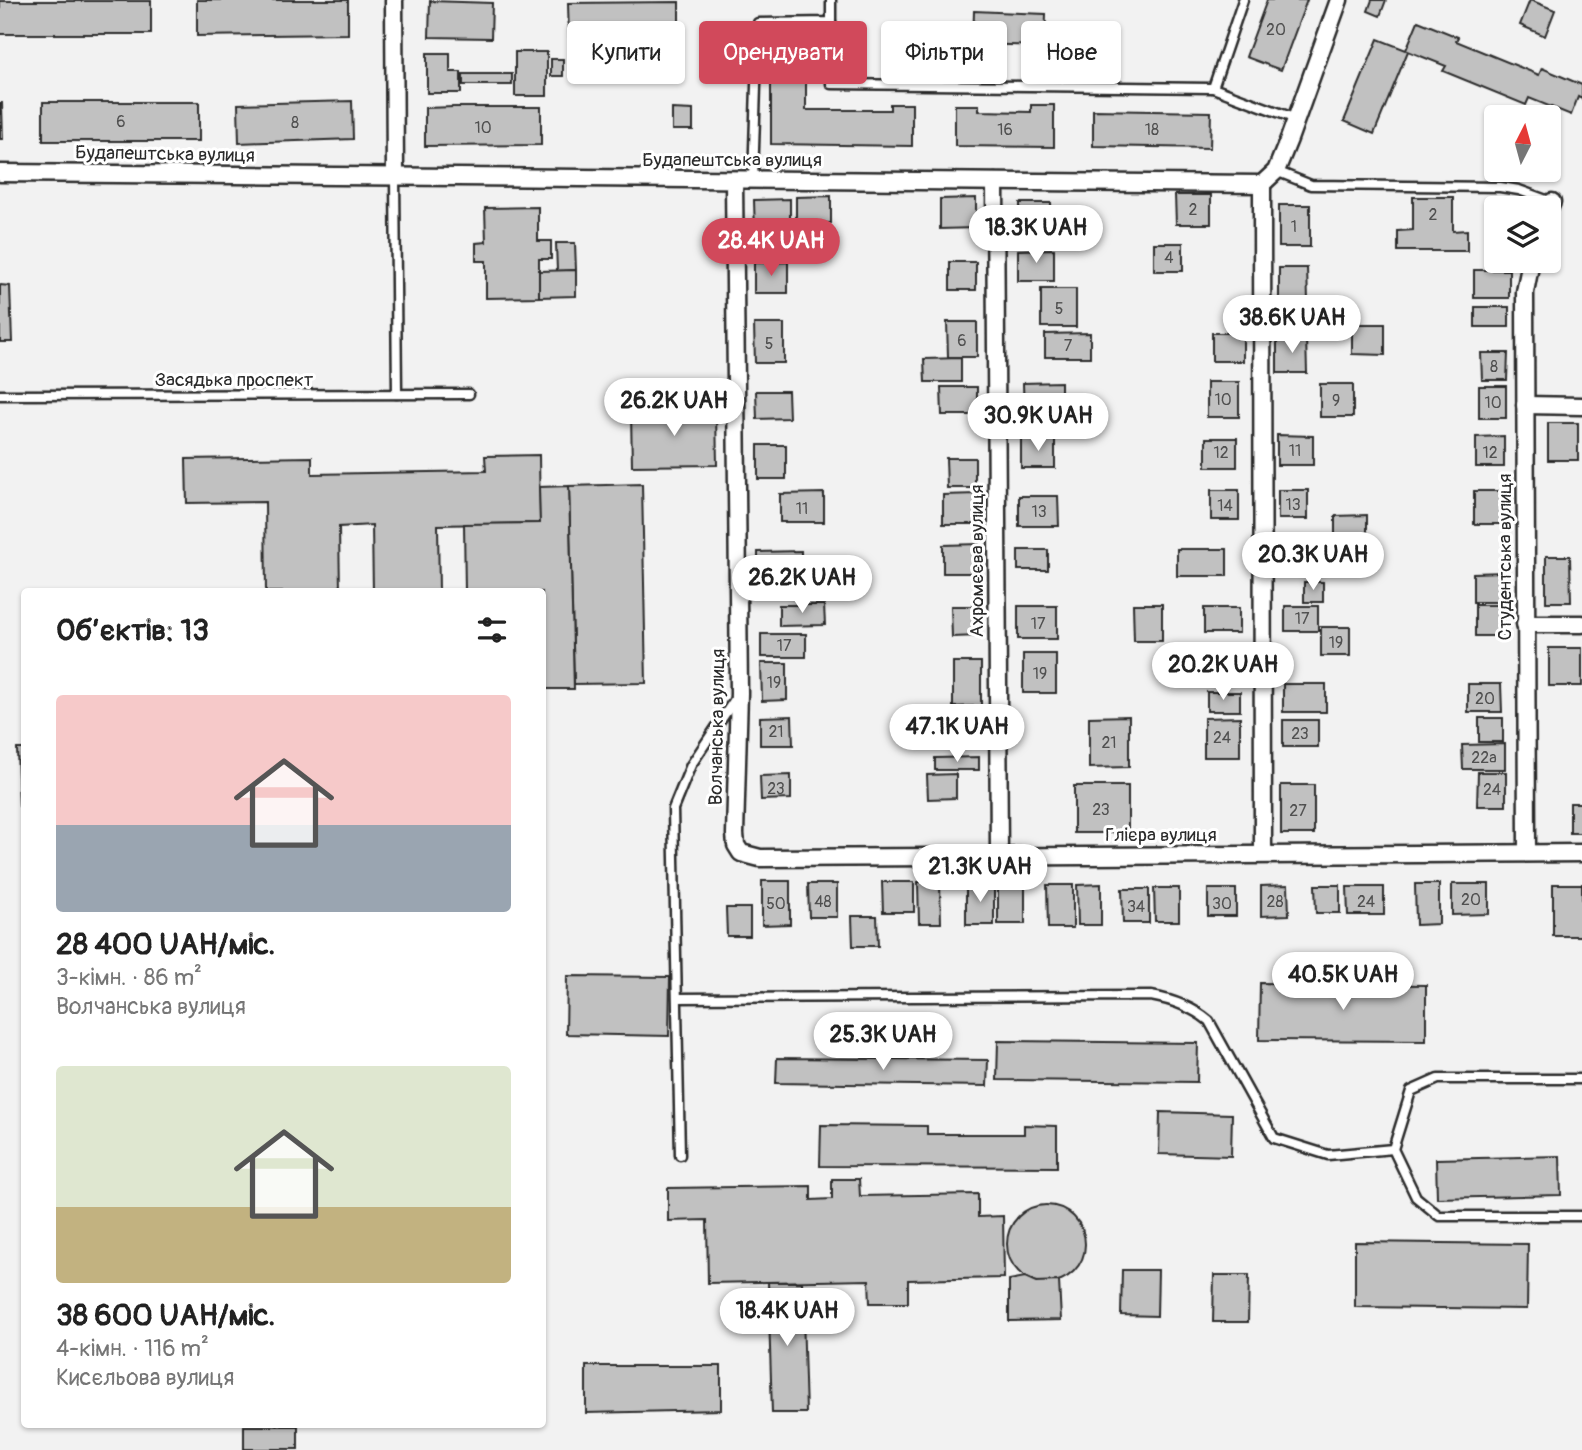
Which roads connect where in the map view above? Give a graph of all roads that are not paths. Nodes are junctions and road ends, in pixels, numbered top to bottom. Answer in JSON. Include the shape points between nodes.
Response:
{"nodes":[{"id":1,"x":394,"y":0,"type":"edge"},
{"id":2,"x":831,"y":0,"type":"edge"},
{"id":3,"x":1243,"y":0,"type":"edge"},
{"id":4,"x":1339,"y":0,"type":"edge"},
{"id":5,"x":831,"y":21,"type":"edge"},
{"id":6,"x":756,"y":84,"type":"edge"},
{"id":7,"x":831,"y":84,"type":"edge"},
{"id":8,"x":1213,"y":88,"type":"junction"},
{"id":9,"x":1296,"y":119,"type":"junction"},
{"id":10,"x":1276,"y":171,"type":"junction"},
{"id":11,"x":0,"y":173,"type":"edge"},
{"id":12,"x":395,"y":177,"type":"junction"},
{"id":13,"x":734,"y":180,"type":"junction"},
{"id":14,"x":753,"y":180,"type":"junction"},
{"id":15,"x":995,"y":181,"type":"junction"},
{"id":16,"x":1262,"y":184,"type":"junction"},
{"id":17,"x":1532,"y":196,"type":"edge"},
{"id":18,"x":1529,"y":273,"type":"edge"},
{"id":19,"x":397,"y":394,"type":"junction"},
{"id":20,"x":468,"y":394,"type":"dead end"},
{"id":21,"x":0,"y":395,"type":"edge"},
{"id":22,"x":1525,"y":405,"type":"junction"},
{"id":23,"x":1582,"y":406,"type":"edge"},
{"id":24,"x":1525,"y":624,"type":"junction"},
{"id":25,"x":1582,"y":624,"type":"edge"},
{"id":26,"x":739,"y":694,"type":"junction"},
{"id":27,"x":741,"y":853,"type":"joint"},
{"id":28,"x":1527,"y":853,"type":"junction"},
{"id":29,"x":1582,"y":853,"type":"edge"},
{"id":30,"x":1264,"y":854,"type":"junction"},
{"id":31,"x":999,"y":856,"type":"junction"},
{"id":32,"x":677,"y":998,"type":"junction"},
{"id":33,"x":1582,"y":1079,"type":"edge"},
{"id":34,"x":1393,"y":1149,"type":"junction"},
{"id":35,"x":680,"y":1155,"type":"dead end"},
{"id":36,"x":1582,"y":1216,"type":"edge"}],
"edges":[{"from":1,"to":12,"type":"street"},
{"from":2,"to":5,"type":"lane"},
{"from":3,"to":8,"type":"lane"},
{"from":4,"to":9,"type":"street"},
{"from":6,"to":14,"type":"lane"},
{"from":7,"to":8,"type":"lane"},
{"from":8,"to":9,"type":"lane"},
{"from":9,"to":10,"type":"street"},
{"from":10,"to":16,"type":"street"},
{"from":10,"to":17,"type":"lane","via":[[1311,185],[1500,187]]},
{"from":11,"to":12,"type":"street","name":"Будапештська вулиця"},
{"from":12,"to":13,"type":"street","name":"Будапештська вулиця"},
{"from":12,"to":19,"type":"lane"},
{"from":13,"to":14,"type":"street","name":"Будапештська вулиця"},
{"from":13,"to":26,"type":"street","name":"Волчанська вулиця"},
{"from":14,"to":15,"type":"street","name":"Будапештська вулиця"},
{"from":15,"to":16,"type":"street","name":"Будапештська вулиця"},
{"from":15,"to":31,"type":"street","name":"Ахромєєва вулиця"},
{"from":16,"to":30,"type":"street"},
{"from":18,"to":22,"type":"street","name":"Студентська вулиця"},
{"from":19,"to":20,"type":"lane","name":"Засядька проспект"},
{"from":19,"to":21,"type":"lane","name":"Засядька проспект"},
{"from":22,"to":23,"type":"street"},
{"from":22,"to":24,"type":"street","name":"Студентська вулиця"},
{"from":24,"to":25,"type":"street"},
{"from":24,"to":28,"type":"street","name":"Студентська вулиця"},
{"from":26,"to":27,"type":"street","name":"Волчанська вулиця","via":[[735,834]]},
{"from":26,"to":32,"type":"lane","via":[[691,765],[673,809]]},
{"from":27,"to":31,"type":"street","name":"Глієра вулиця","via":[[760,858]]},
{"from":28,"to":29,"type":"street","name":"Глієра вулиця"},
{"from":28,"to":30,"type":"street","name":"Глієра вулиця"},
{"from":30,"to":31,"type":"street","name":"Глієра вулиця"},
{"from":32,"to":34,"type":"lane","via":[[1170,999],[1209,1021],[1274,1138],[1328,1155]]},
{"from":32,"to":35,"type":"lane"},
{"from":33,"to":34,"type":"lane","via":[[1438,1079],[1411,1091]]},
{"from":34,"to":36,"type":"lane","via":[[1416,1198],[1439,1216]]}]}
